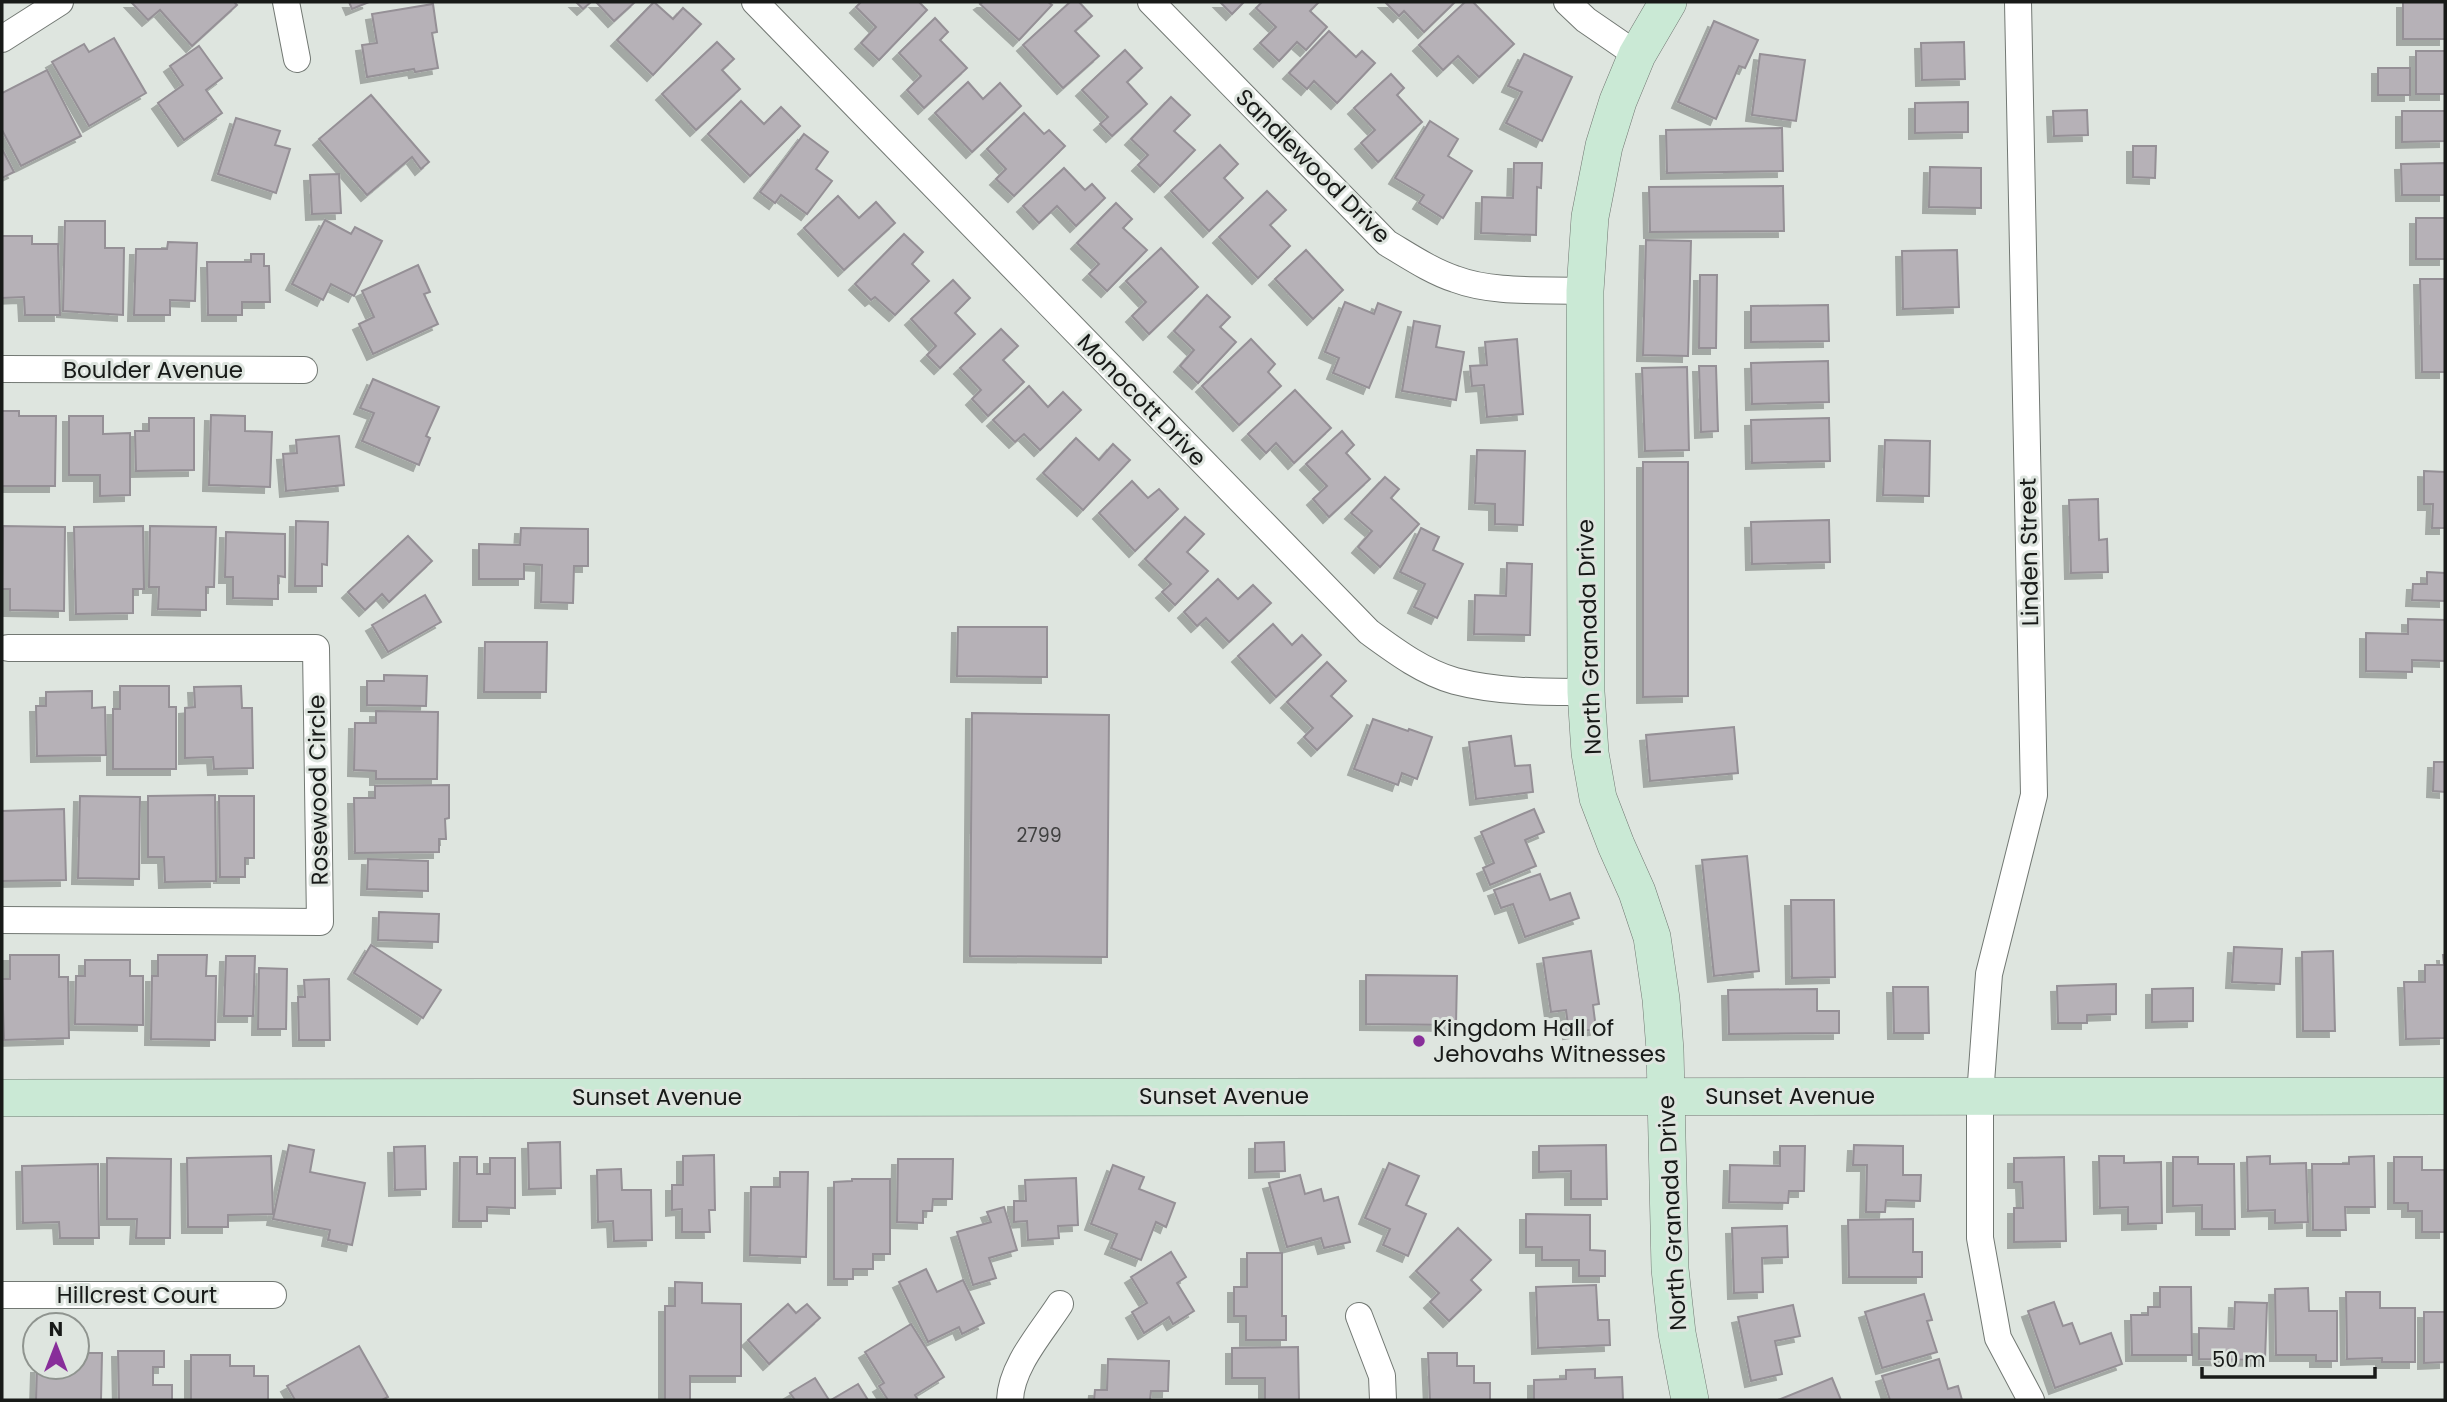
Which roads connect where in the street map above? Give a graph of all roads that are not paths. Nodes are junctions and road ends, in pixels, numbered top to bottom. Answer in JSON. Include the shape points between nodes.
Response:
{"nodes":[{"id":1,"x":60,"y":2,"type":"edge"},
{"id":2,"x":286,"y":2,"type":"edge"},
{"id":3,"x":755,"y":2,"type":"edge"},
{"id":4,"x":1151,"y":2,"type":"edge"},
{"id":5,"x":1567,"y":2,"type":"edge"},
{"id":6,"x":1668,"y":2,"type":"edge"},
{"id":7,"x":2018,"y":2,"type":"edge"},
{"id":8,"x":2,"y":39,"type":"edge"},
{"id":9,"x":1637,"y":55,"type":"junction"},
{"id":10,"x":298,"y":59,"type":"dead end"},
{"id":11,"x":1585,"y":291,"type":"junction"},
{"id":12,"x":2,"y":369,"type":"edge"},
{"id":13,"x":304,"y":370,"type":"dead end"},
{"id":14,"x":14,"y":648,"type":"dead end"},
{"id":15,"x":1586,"y":692,"type":"junction"},
{"id":16,"x":2,"y":920,"type":"edge"},
{"id":17,"x":1665,"y":1096,"type":"junction"},
{"id":18,"x":1980,"y":1096,"type":"junction"},
{"id":19,"x":2445,"y":1096,"type":"edge"},
{"id":20,"x":2,"y":1098,"type":"edge"},
{"id":21,"x":2,"y":1295,"type":"edge"},
{"id":22,"x":273,"y":1295,"type":"dead end"},
{"id":23,"x":1060,"y":1304,"type":"dead end"},
{"id":24,"x":1359,"y":1316,"type":"dead end"},
{"id":25,"x":1010,"y":1400,"type":"edge"},
{"id":26,"x":1383,"y":1400,"type":"edge"},
{"id":27,"x":1690,"y":1400,"type":"edge"},
{"id":28,"x":2031,"y":1400,"type":"edge"}],
"edges":[{"from":1,"to":8,"type":"street"},
{"from":2,"to":10,"type":"street"},
{"from":3,"to":15,"type":"street","name":"Monocott Drive","via":[[1369,632],[1404,658],[1453,680],[1502,689]]},
{"from":4,"to":11,"type":"street","name":"Sandlewood Drive","via":[[1387,243],[1456,280],[1500,288]]},
{"from":5,"to":9,"type":"street"},
{"from":6,"to":9,"type":"main road","name":"North Granada Drive"},
{"from":7,"to":18,"type":"street","name":"Linden Street","via":[[2034,795],[1989,974]]},
{"from":9,"to":11,"type":"main road","name":"North Granada Drive","via":[[1604,146],[1590,217]]},
{"from":11,"to":15,"type":"main road","name":"North Granada Drive"},
{"from":12,"to":13,"type":"street","name":"Boulder Avenue"},
{"from":14,"to":16,"type":"street","name":"Rosewood Circle","via":[[316,648],[320,922]]},
{"from":15,"to":17,"type":"main road","name":"North Granada Drive","via":[[1598,797],[1652,937],[1661,999]]},
{"from":17,"to":18,"type":"main road","name":"Sunset Avenue"},
{"from":17,"to":20,"type":"main road","name":"Sunset Avenue"},
{"from":17,"to":27,"type":"main road","name":"North Granada Drive","via":[[1670,1269]]},
{"from":18,"to":19,"type":"main road","name":"Sunset Avenue"},
{"from":18,"to":28,"type":"street","name":"Linden Street","via":[[1980,1238],[1998,1338]]},
{"from":21,"to":22,"type":"street","name":"Hillcrest Court"},
{"from":23,"to":25,"type":"street","via":[[1025,1356],[1010,1388]]},
{"from":24,"to":26,"type":"street","via":[[1382,1376]]}]}
